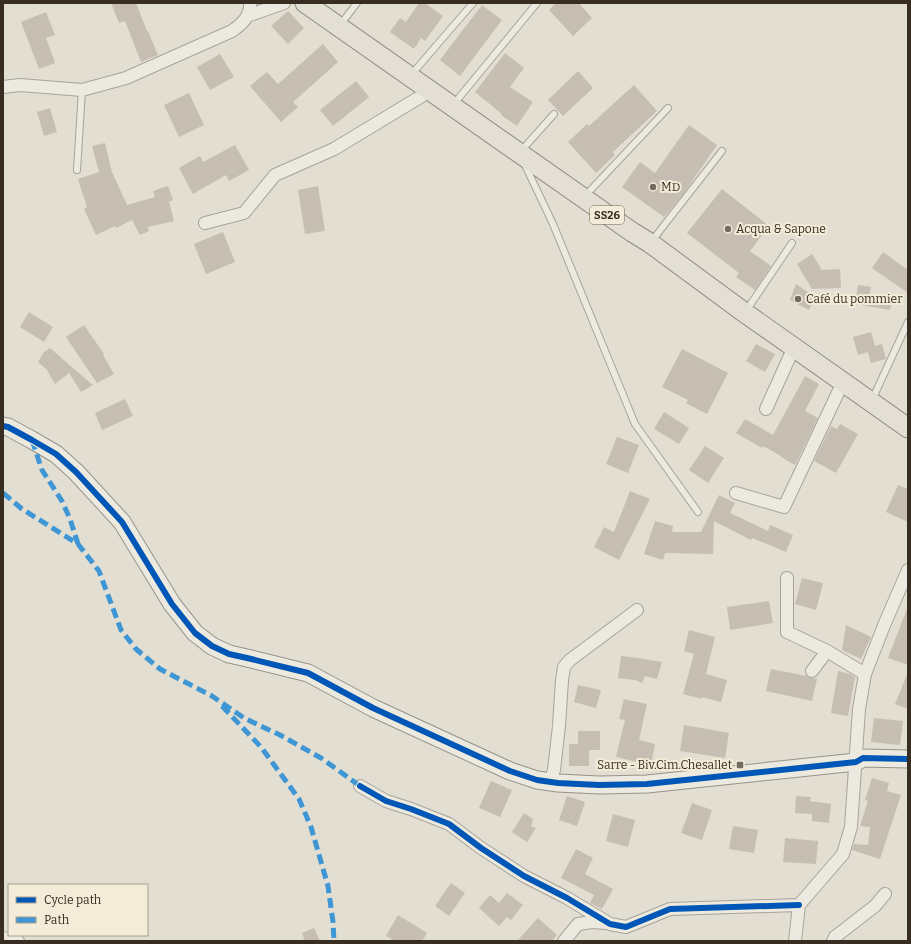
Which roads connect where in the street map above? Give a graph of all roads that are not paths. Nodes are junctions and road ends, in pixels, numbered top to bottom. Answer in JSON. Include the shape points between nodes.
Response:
{"nodes":[{"id":1,"x":250,"y":3,"type":"edge"},
{"id":2,"x":284,"y":3,"type":"edge"},
{"id":3,"x":305,"y":3,"type":"edge"},
{"id":4,"x":357,"y":3,"type":"edge"},
{"id":5,"x":473,"y":3,"type":"edge"},
{"id":6,"x":537,"y":3,"type":"edge"},
{"id":7,"x":247,"y":16,"type":"junction"},
{"id":8,"x":339,"y":26,"type":"junction"},
{"id":9,"x":410,"y":76,"type":"junction"},
{"id":10,"x":3,"y":87,"type":"edge"},
{"id":11,"x":82,"y":90,"type":"junction"},
{"id":12,"x":430,"y":90,"type":"junction"},
{"id":13,"x":452,"y":106,"type":"junction"},
{"id":14,"x":668,"y":108,"type":"dead end"},
{"id":15,"x":554,"y":114,"type":"dead end"},
{"id":16,"x":722,"y":152,"type":"dead end"},
{"id":17,"x":520,"y":153,"type":"junction"},
{"id":18,"x":77,"y":170,"type":"dead end"},
{"id":19,"x":583,"y":198,"type":"junction"},
{"id":20,"x":205,"y":223,"type":"dead end"},
{"id":21,"x":650,"y":243,"type":"junction"},
{"id":22,"x":792,"y":243,"type":"dead end"},
{"id":23,"x":745,"y":313,"type":"junction"},
{"id":24,"x":908,"y":322,"type":"edge"},
{"id":25,"x":794,"y":347,"type":"junction"},
{"id":26,"x":843,"y":382,"type":"junction"},
{"id":27,"x":871,"y":402,"type":"junction"},
{"id":28,"x":766,"y":409,"type":"dead end"},
{"id":29,"x":3,"y":426,"type":"edge"},
{"id":30,"x":908,"y":428,"type":"edge"},
{"id":31,"x":736,"y":492,"type":"dead end"},
{"id":32,"x":698,"y":512,"type":"dead end"},
{"id":33,"x":908,"y":570,"type":"edge"},
{"id":34,"x":787,"y":578,"type":"dead end"},
{"id":35,"x":637,"y":610,"type":"dead end"},
{"id":36,"x":827,"y":651,"type":"junction"},
{"id":37,"x":812,"y":671,"type":"dead end"},
{"id":38,"x":865,"y":674,"type":"junction"},
{"id":39,"x":908,"y":759,"type":"edge"},
{"id":40,"x":856,"y":762,"type":"junction"},
{"id":41,"x":550,"y":782,"type":"junction"},
{"id":42,"x":360,"y":786,"type":"dead end"},
{"id":43,"x":885,"y":894,"type":"dead end"},
{"id":44,"x":799,"y":906,"type":"junction"},
{"id":45,"x":610,"y":924,"type":"junction"},
{"id":46,"x":3,"y":938,"type":"edge"},
{"id":47,"x":18,"y":941,"type":"edge"},
{"id":48,"x":564,"y":941,"type":"edge"},
{"id":49,"x":795,"y":941,"type":"edge"},
{"id":50,"x":833,"y":941,"type":"edge"}],
"edges":[{"from":1,"to":7,"type":"street"},
{"from":2,"to":7,"type":"street"},
{"from":3,"to":8,"type":"main road","number":"SS26"},
{"from":4,"to":8,"type":"lane"},
{"from":5,"to":9,"type":"lane"},
{"from":6,"to":13,"type":"lane"},
{"from":7,"to":11,"type":"street","via":[[242,24],[232,31],[190,50],[126,78]]},
{"from":8,"to":9,"type":"main road","number":"SS26"},
{"from":9,"to":12,"type":"main road","number":"SS26"},
{"from":10,"to":11,"type":"street","via":[[20,85]]},
{"from":11,"to":18,"type":"lane"},
{"from":12,"to":13,"type":"main road","number":"SS26"},
{"from":12,"to":20,"type":"street","via":[[334,150],[275,176],[244,213]]},
{"from":13,"to":17,"type":"main road","number":"SS26"},
{"from":14,"to":19,"type":"lane"},
{"from":15,"to":17,"type":"lane"},
{"from":16,"to":21,"type":"lane"},
{"from":17,"to":19,"type":"main road","number":"SS26"},
{"from":17,"to":32,"type":"lane","via":[[553,224],[635,424]]},
{"from":19,"to":21,"type":"main road","number":"SS26"},
{"from":21,"to":23,"type":"main road","number":"SS26"},
{"from":22,"to":23,"type":"lane"},
{"from":23,"to":25,"type":"main road","number":"SS26"},
{"from":24,"to":27,"type":"lane"},
{"from":25,"to":26,"type":"main road","number":"SS26"},
{"from":25,"to":28,"type":"street"},
{"from":26,"to":27,"type":"main road","number":"SS26"},
{"from":26,"to":31,"type":"street","via":[[784,506]]},
{"from":27,"to":30,"type":"main road","number":"SS26"},
{"from":29,"to":41,"type":"street","via":[[56,454],[76,472],[122,522],[172,604],[195,633],[212,646],[228,654],[308,674],[373,708],[510,771]]},
{"from":33,"to":38,"type":"street"},
{"from":34,"to":36,"type":"street","via":[[787,632]]},
{"from":35,"to":41,"type":"street","via":[[564,667],[554,770]]},
{"from":36,"to":37,"type":"street"},
{"from":36,"to":38,"type":"street"},
{"from":38,"to":40,"type":"street","via":[[859,709]]},
{"from":39,"to":40,"type":"street","via":[[863,758]]},
{"from":40,"to":41,"type":"street","via":[[647,784]]},
{"from":40,"to":44,"type":"street","via":[[851,827],[843,854]]},
{"from":42,"to":45,"type":"street","via":[[386,801],[449,824],[524,876]]},
{"from":43,"to":50,"type":"street"},
{"from":44,"to":45,"type":"street","via":[[670,909],[626,927]]},
{"from":44,"to":49,"type":"street"},
{"from":45,"to":48,"type":"street","via":[[578,924]]},
{"from":46,"to":47,"type":"street"}]}
